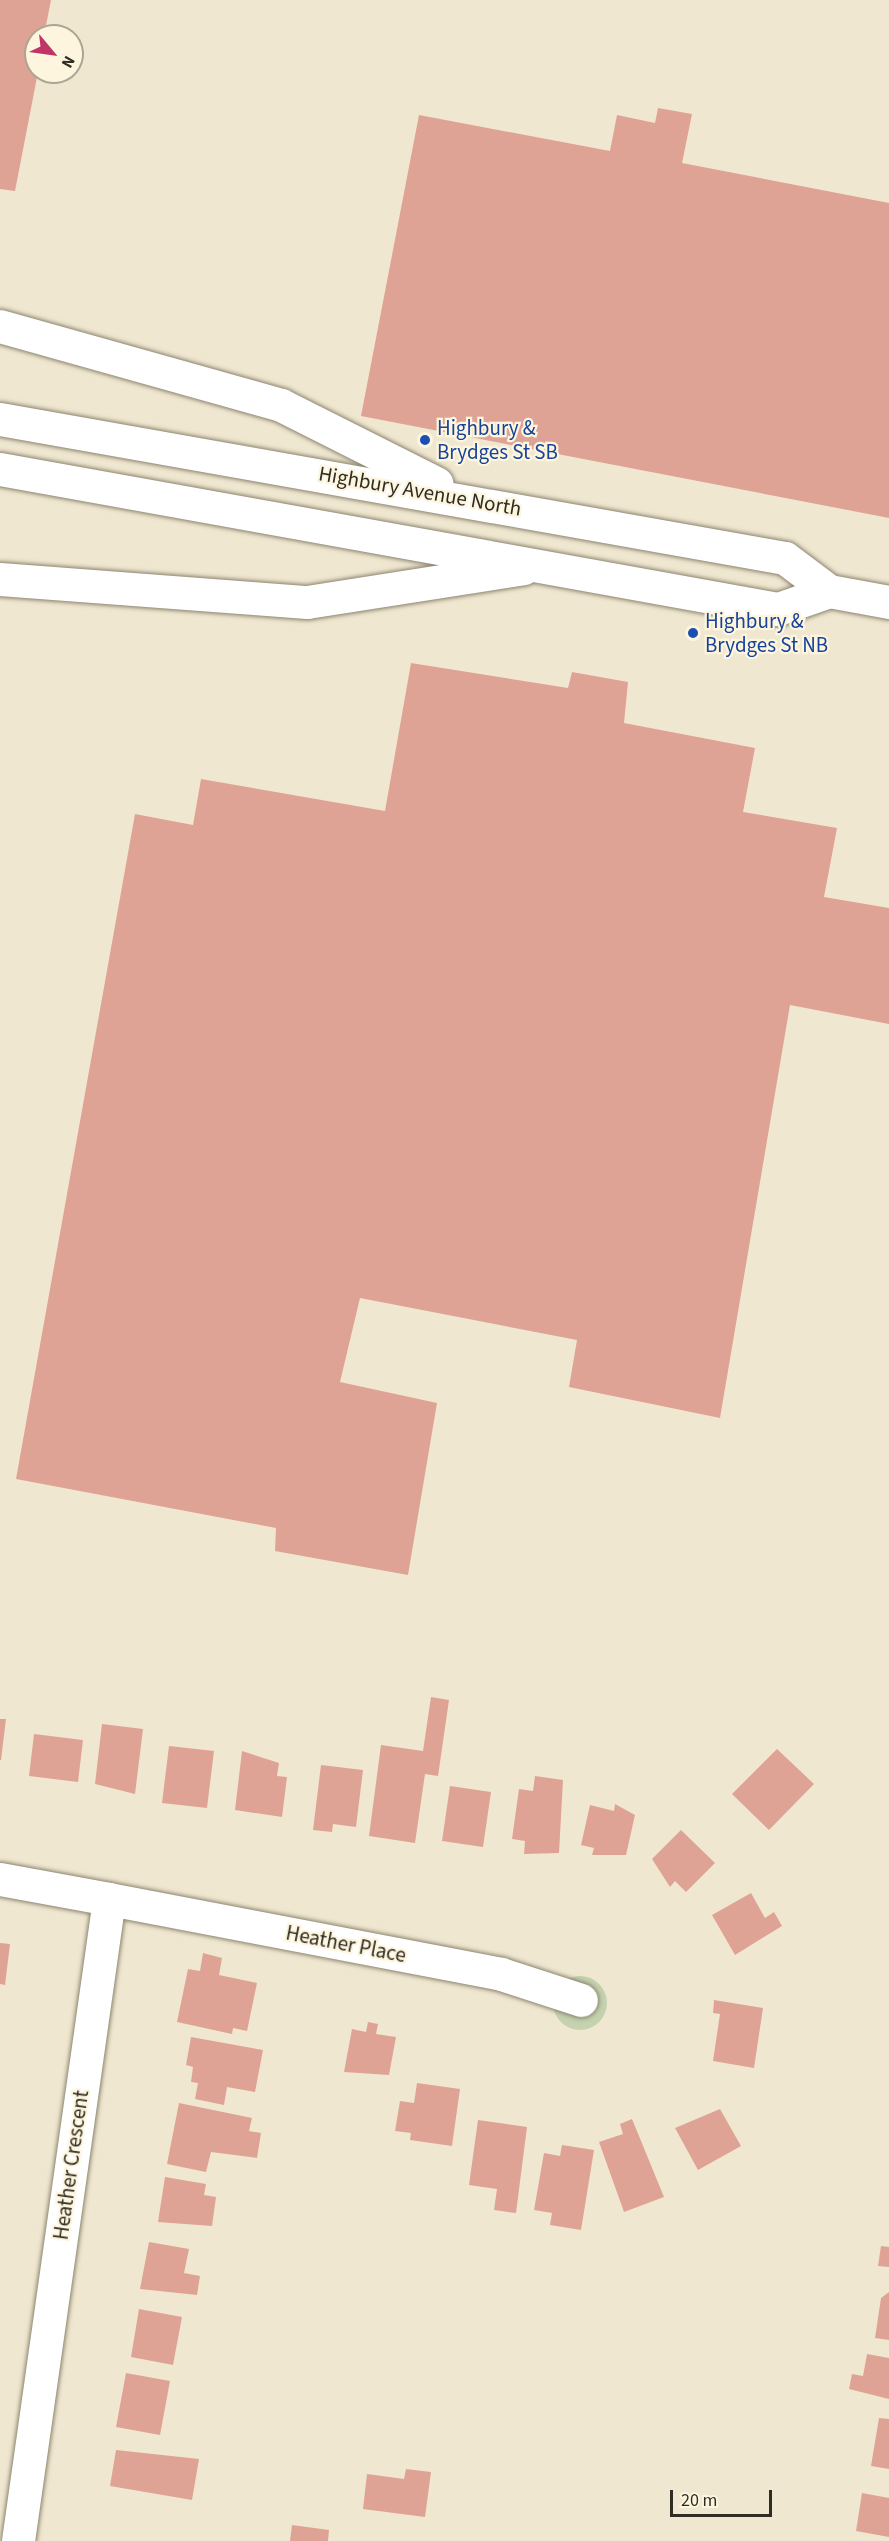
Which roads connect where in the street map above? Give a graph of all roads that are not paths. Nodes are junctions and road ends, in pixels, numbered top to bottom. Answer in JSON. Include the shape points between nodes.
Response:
{"nodes":[{"id":1,"x":0,"y":326,"type":"edge"},
{"id":2,"x":0,"y":419,"type":"edge"},
{"id":3,"x":0,"y":469,"type":"edge"},
{"id":4,"x":467,"y":499,"type":"junction"},
{"id":5,"x":546,"y":564,"type":"junction"},
{"id":6,"x":0,"y":579,"type":"edge"},
{"id":7,"x":830,"y":591,"type":"junction"},
{"id":8,"x":889,"y":602,"type":"edge"},
{"id":9,"x":0,"y":1879,"type":"edge"},
{"id":10,"x":109,"y":1899,"type":"junction"},
{"id":11,"x":581,"y":2000,"type":"dead end"},
{"id":12,"x":18,"y":2541,"type":"edge"}],
"edges":[{"from":1,"to":4,"type":"main road","via":[[281,405]]},
{"from":2,"to":4,"type":"main road","name":"Highbury Avenue North"},
{"from":3,"to":5,"type":"main road","name":"Highbury Avenue North"},
{"from":4,"to":7,"type":"main road","name":"Highbury Avenue North","via":[[785,558]]},
{"from":5,"to":6,"type":"main road","via":[[307,602]]},
{"from":5,"to":7,"type":"main road","name":"Highbury Avenue North","via":[[778,609]]},
{"from":7,"to":8,"type":"main road","name":"Highbury Avenue North"},
{"from":9,"to":10,"type":"main road"},
{"from":10,"to":11,"type":"main road","name":"Heather Place","via":[[501,1974]]},
{"from":10,"to":12,"type":"main road","name":"Heather Crescent"}]}
